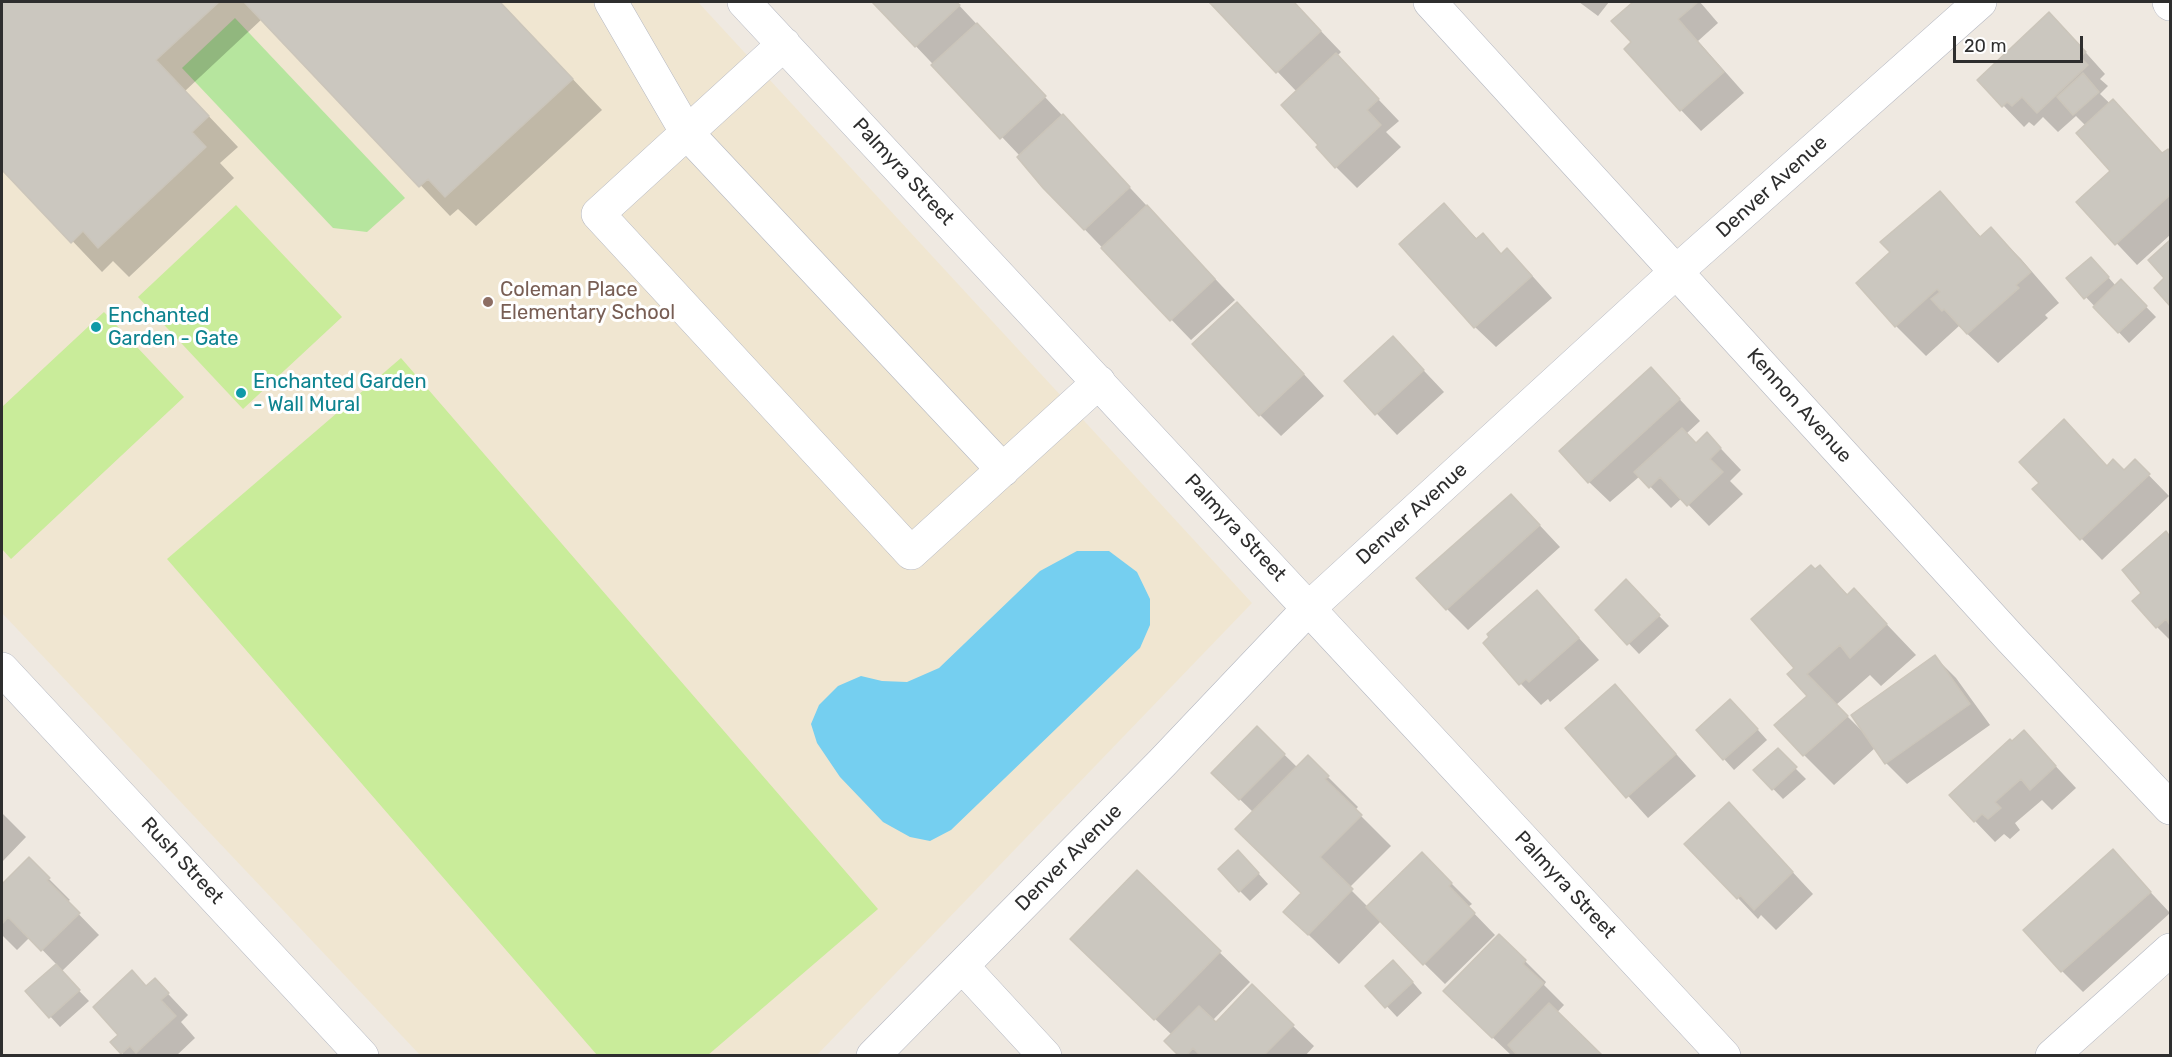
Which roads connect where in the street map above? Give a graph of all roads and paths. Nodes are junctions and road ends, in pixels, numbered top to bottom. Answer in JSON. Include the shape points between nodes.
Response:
{"nodes":[{"id":1,"x":611,"y":2,"type":"edge"},
{"id":2,"x":744,"y":2,"type":"edge"},
{"id":3,"x":1430,"y":2,"type":"edge"},
{"id":4,"x":1980,"y":2,"type":"edge"},
{"id":5,"x":784,"y":44,"type":"junction"},
{"id":6,"x":687,"y":133,"type":"junction"},
{"id":7,"x":1677,"y":271,"type":"junction"},
{"id":8,"x":1099,"y":382,"type":"junction"},
{"id":9,"x":1003,"y":470,"type":"junction"},
{"id":10,"x":1310,"y":608,"type":"junction"},
{"id":11,"x":2,"y":669,"type":"edge"},
{"id":12,"x":2170,"y":808,"type":"edge"},
{"id":13,"x":2170,"y":950,"type":"edge"},
{"id":14,"x":962,"y":966,"type":"junction"},
{"id":15,"x":362,"y":1056,"type":"edge"},
{"id":16,"x":873,"y":1056,"type":"edge"},
{"id":17,"x":1045,"y":1056,"type":"edge"},
{"id":18,"x":1724,"y":1056,"type":"edge"},
{"id":19,"x":2052,"y":1056,"type":"edge"}],
"edges":[{"from":1,"to":6,"type":"street"},
{"from":2,"to":5,"type":"street","name":"Palmyra Street"},
{"from":3,"to":7,"type":"street","name":"Kennon Avenue"},
{"from":4,"to":7,"type":"street","name":"Denver Avenue"},
{"from":5,"to":6,"type":"street"},
{"from":5,"to":8,"type":"street","name":"Palmyra Street"},
{"from":6,"to":9,"type":"street"},
{"from":6,"to":9,"type":"street","via":[[598,214],[911,553]]},
{"from":7,"to":10,"type":"street","name":"Denver Avenue"},
{"from":7,"to":12,"type":"street","name":"Kennon Avenue"},
{"from":8,"to":9,"type":"street"},
{"from":8,"to":10,"type":"street","name":"Palmyra Street"},
{"from":10,"to":14,"type":"street","name":"Denver Avenue"},
{"from":10,"to":18,"type":"street","name":"Palmyra Street"},
{"from":11,"to":15,"type":"street","name":"Rush Street"},
{"from":13,"to":19,"type":"street"},
{"from":14,"to":16,"type":"street","name":"Denver Avenue"},
{"from":14,"to":17,"type":"street"}]}
